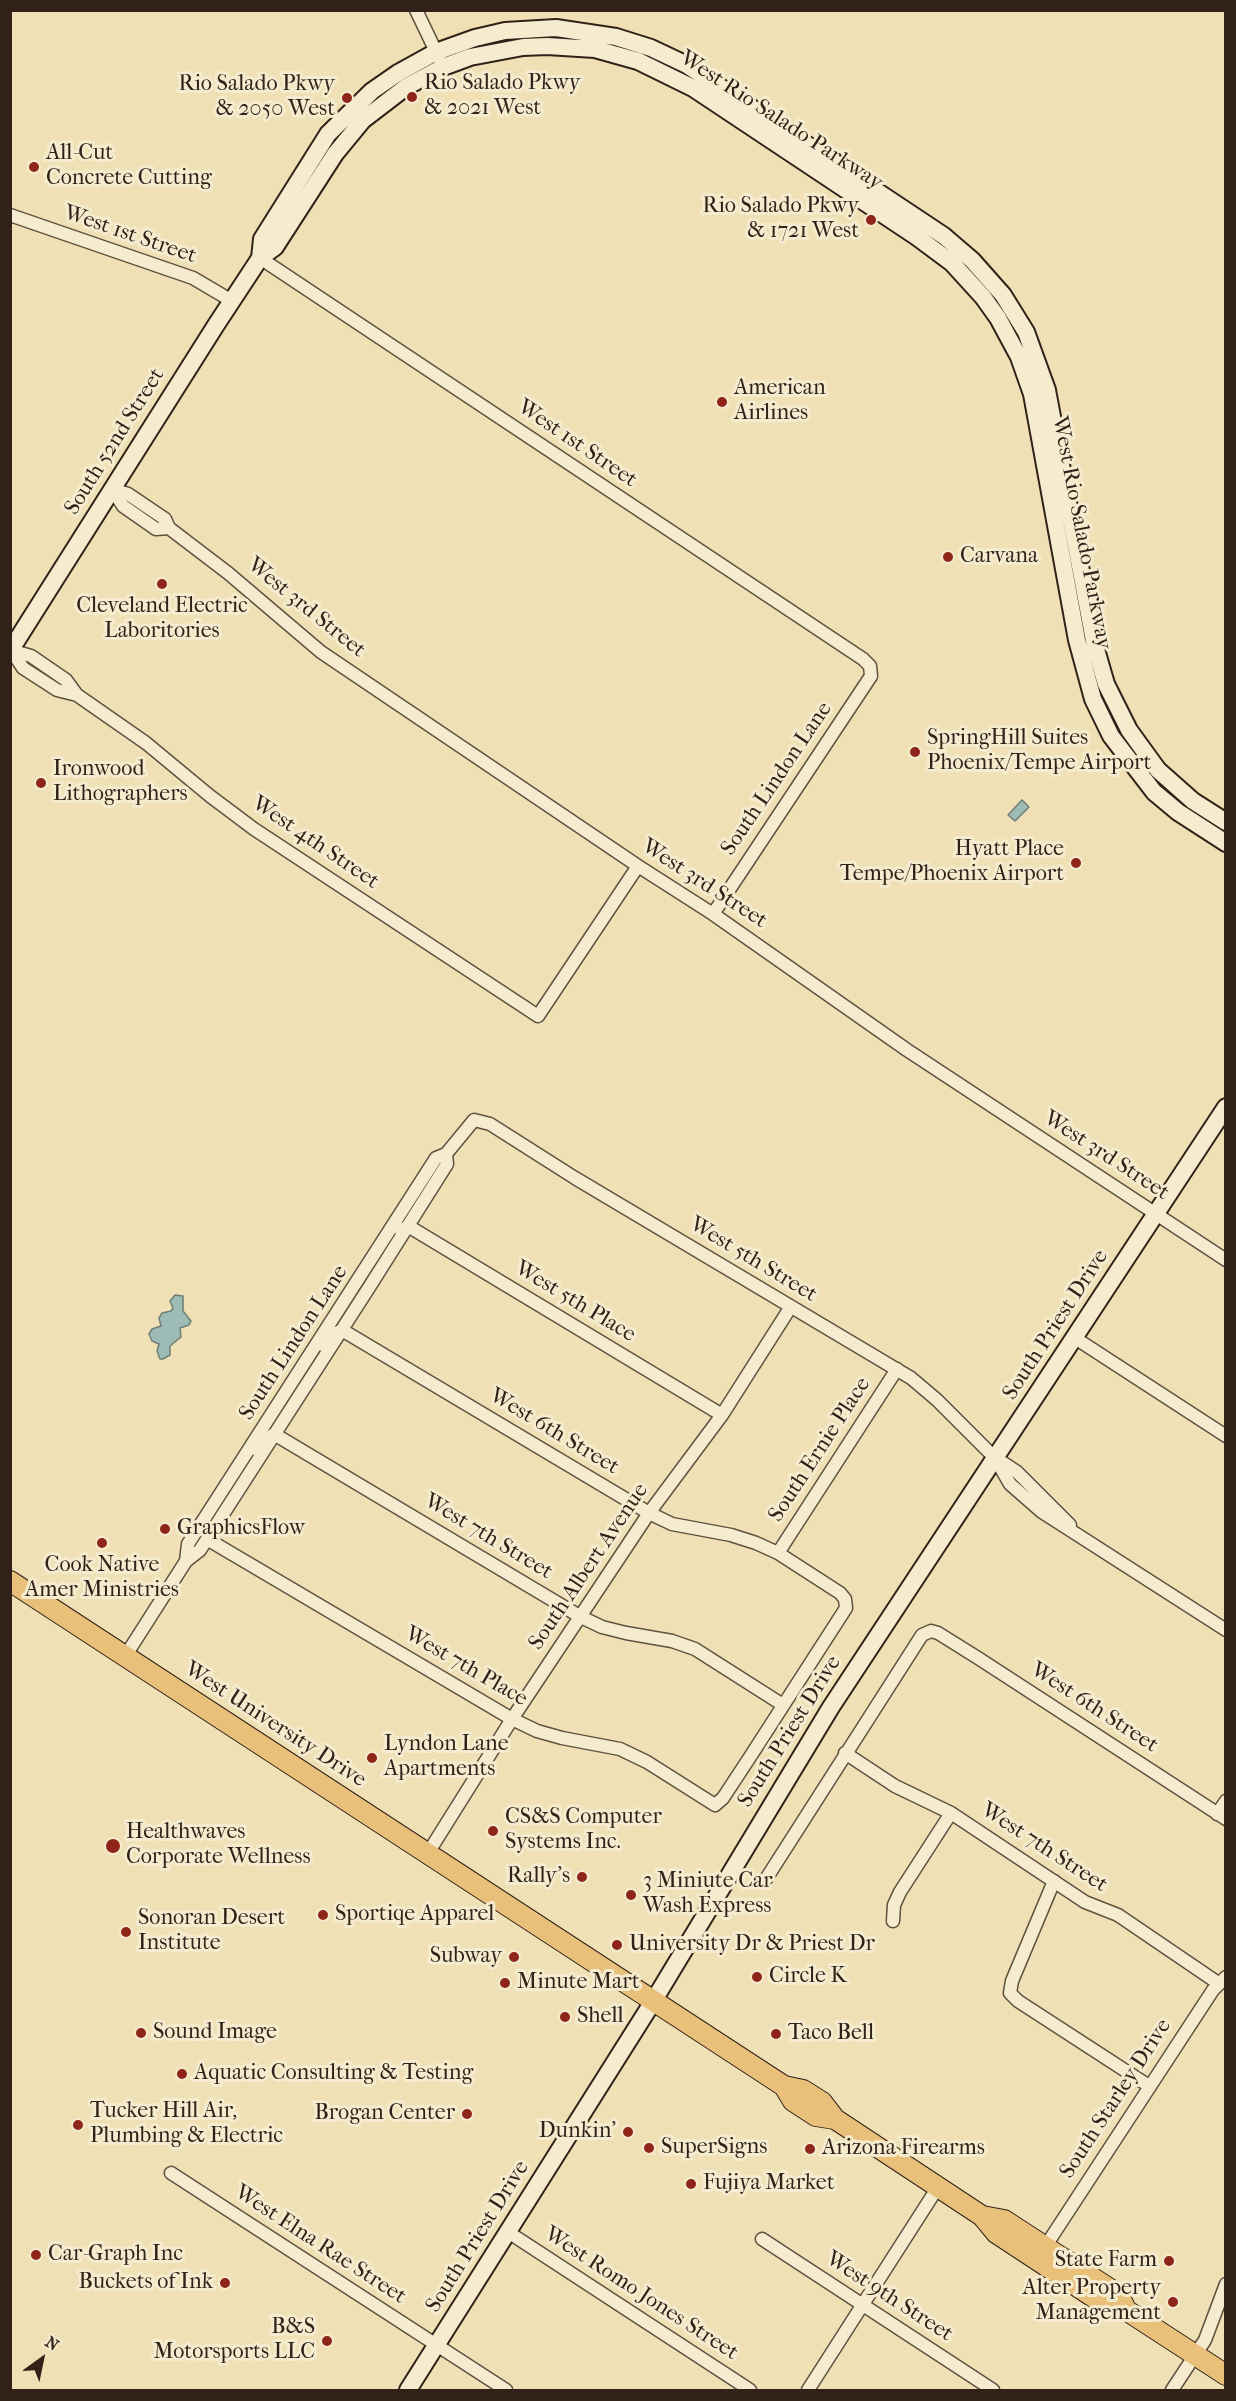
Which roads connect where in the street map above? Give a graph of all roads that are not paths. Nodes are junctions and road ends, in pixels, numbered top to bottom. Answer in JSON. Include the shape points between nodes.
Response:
{"nodes":[{"id":1,"x":416,"y":10,"type":"edge"},
{"id":2,"x":440,"y":60,"type":"junction"},
{"id":3,"x":10,"y":216,"type":"edge"},
{"id":4,"x":260,"y":258,"type":"junction"},
{"id":5,"x":232,"y":301,"type":"junction"},
{"id":6,"x":1027,"y":354,"type":"junction"},
{"id":7,"x":1039,"y":427,"type":"junction"},
{"id":8,"x":1066,"y":485,"type":"junction"},
{"id":9,"x":112,"y":489,"type":"junction"},
{"id":10,"x":11,"y":651,"type":"edge"},
{"id":11,"x":870,"y":666,"type":"joint"},
{"id":12,"x":1094,"y":699,"type":"junction"},
{"id":13,"x":1158,"y":770,"type":"junction"},
{"id":14,"x":1226,"y":822,"type":"edge"},
{"id":15,"x":1226,"y":843,"type":"edge"},
{"id":16,"x":638,"y":866,"type":"junction"},
{"id":17,"x":713,"y":914,"type":"junction"},
{"id":18,"x":1226,"y":1107,"type":"edge"},
{"id":19,"x":474,"y":1120,"type":"joint"},
{"id":20,"x":446,"y":1154,"type":"junction"},
{"id":21,"x":1155,"y":1214,"type":"junction"},
{"id":22,"x":408,"y":1226,"type":"junction"},
{"id":23,"x":377,"y":1252,"type":"junction"},
{"id":24,"x":1226,"y":1260,"type":"edge"},
{"id":25,"x":790,"y":1308,"type":"junction"},
{"id":26,"x":342,"y":1330,"type":"junction"},
{"id":27,"x":1075,"y":1338,"type":"junction"},
{"id":28,"x":312,"y":1352,"type":"junction"},
{"id":29,"x":897,"y":1369,"type":"junction"},
{"id":30,"x":722,"y":1414,"type":"junction"},
{"id":31,"x":274,"y":1434,"type":"junction"},
{"id":32,"x":1226,"y":1436,"type":"edge"},
{"id":33,"x":246,"y":1455,"type":"junction"},
{"id":34,"x":995,"y":1458,"type":"junction"},
{"id":35,"x":229,"y":1481,"type":"junction"},
{"id":36,"x":649,"y":1513,"type":"junction"},
{"id":37,"x":207,"y":1539,"type":"junction"},
{"id":38,"x":778,"y":1553,"type":"junction"},
{"id":39,"x":186,"y":1561,"type":"junction"},
{"id":40,"x":10,"y":1581,"type":"edge"},
{"id":41,"x":845,"y":1599,"type":"joint"},
{"id":42,"x":581,"y":1617,"type":"junction"},
{"id":43,"x":1226,"y":1630,"type":"edge"},
{"id":44,"x":126,"y":1655,"type":"junction"},
{"id":45,"x":783,"y":1705,"type":"junction"},
{"id":46,"x":512,"y":1719,"type":"junction"},
{"id":47,"x":845,"y":1753,"type":"junction"},
{"id":48,"x":1226,"y":1801,"type":"edge"},
{"id":49,"x":715,"y":1805,"type":"joint"},
{"id":50,"x":951,"y":1813,"type":"junction"},
{"id":51,"x":1221,"y":1817,"type":"edge"},
{"id":52,"x":428,"y":1853,"type":"junction"},
{"id":53,"x":766,"y":1879,"type":"dead end"},
{"id":54,"x":1053,"y":1881,"type":"junction"},
{"id":55,"x":893,"y":1921,"type":"dead end"},
{"id":56,"x":1222,"y":1980,"type":"edge"},
{"id":57,"x":654,"y":2000,"type":"junction"},
{"id":58,"x":1149,"y":2086,"type":"junction"},
{"id":59,"x":171,"y":2173,"type":"dead end"},
{"id":60,"x":938,"y":2187,"type":"junction"},
{"id":61,"x":982,"y":2216,"type":"junction"},
{"id":62,"x":508,"y":2232,"type":"junction"},
{"id":63,"x":762,"y":2239,"type":"dead end"},
{"id":64,"x":1045,"y":2247,"type":"junction"},
{"id":65,"x":1226,"y":2284,"type":"edge"},
{"id":66,"x":862,"y":2305,"type":"junction"},
{"id":67,"x":1126,"y":2310,"type":"junction"},
{"id":68,"x":436,"y":2345,"type":"junction"},
{"id":69,"x":1195,"y":2355,"type":"junction"},
{"id":70,"x":1226,"y":2375,"type":"edge"},
{"id":71,"x":408,"y":2391,"type":"edge"},
{"id":72,"x":506,"y":2391,"type":"edge"},
{"id":73,"x":750,"y":2391,"type":"edge"},
{"id":74,"x":808,"y":2391,"type":"edge"},
{"id":75,"x":993,"y":2391,"type":"edge"},
{"id":76,"x":1172,"y":2391,"type":"edge"}],
"edges":[{"from":1,"to":2,"type":"street"},
{"from":2,"to":4,"type":"main road","name":"West Rio Salado Parkway","via":[[352,132],[275,247]]},
{"from":2,"to":6,"type":"main road","name":"West Rio Salado Parkway","via":[[475,38],[505,32],[571,29],[631,41],[687,65],[960,247],[1003,295],[1026,332]]},
{"from":3,"to":5,"type":"street","name":"West 1st Street","via":[[193,278]]},
{"from":4,"to":5,"type":"main road","name":"South 52nd Street"},
{"from":4,"to":11,"type":"street","name":"West 1st Street"},
{"from":5,"to":9,"type":"main road","name":"South 52nd Street"},
{"from":6,"to":7,"type":"main road","name":"West Rio Salado Parkway"},
{"from":6,"to":8,"type":"main road","name":"West Rio Salado Parkway","via":[[1052,411]]},
{"from":7,"to":8,"type":"main road","via":[[1048,440],[1056,474]]},
{"from":7,"to":12,"type":"main road","name":"West Rio Salado Parkway","via":[[1076,632]]},
{"from":8,"to":13,"type":"main road","name":"West Rio Salado Parkway","via":[[1095,646],[1106,684],[1129,730]]},
{"from":9,"to":10,"type":"main road","name":"South 52nd Street"},
{"from":9,"to":16,"type":"street","name":"West 3rd Street","via":[[128,494],[165,519],[169,528],[321,652]]},
{"from":10,"to":16,"type":"street","name":"West 4th Street","via":[[32,656],[66,680],[77,695],[123,726],[254,829],[538,1016]]},
{"from":11,"to":17,"type":"street","name":"South Lindon Lane","via":[[871,675]]},
{"from":12,"to":13,"type":"main road","via":[[1105,707],[1143,765]]},
{"from":12,"to":15,"type":"main road","name":"West Rio Salado Parkway","via":[[1111,736],[1154,792]]},
{"from":13,"to":14,"type":"main road","name":"West Rio Salado Parkway","via":[[1193,801]]},
{"from":16,"to":17,"type":"street","name":"West 3rd Street"},
{"from":17,"to":21,"type":"street","name":"West 3rd Street","via":[[908,1050]]},
{"from":18,"to":21,"type":"main road","name":"South Priest Drive"},
{"from":19,"to":20,"type":"street","name":"South Lindon Lane"},
{"from":19,"to":25,"type":"street","name":"West 5th Street","via":[[489,1124]]},
{"from":20,"to":22,"type":"street","name":"South Lindon Lane","via":[[447,1164]]},
{"from":20,"to":23,"type":"street","name":"South Lindon Lane","via":[[436,1158]]},
{"from":21,"to":24,"type":"street","name":"West 3rd Street"},
{"from":21,"to":27,"type":"main road","name":"South Priest Drive"},
{"from":22,"to":23,"type":"street"},
{"from":22,"to":26,"type":"street","name":"South Lindon Lane"},
{"from":22,"to":30,"type":"street","name":"West 5th Place"},
{"from":23,"to":28,"type":"street","name":"South Lindon Lane"},
{"from":25,"to":29,"type":"street","name":"West 5th Street"},
{"from":25,"to":30,"type":"street","name":"South Albert Avenue"},
{"from":26,"to":28,"type":"street"},
{"from":26,"to":31,"type":"street","name":"South Lindon Lane"},
{"from":26,"to":36,"type":"street","name":"West 6th Street"},
{"from":27,"to":32,"type":"street"},
{"from":27,"to":34,"type":"main road","name":"South Priest Drive"},
{"from":28,"to":33,"type":"street","name":"South Lindon Lane"},
{"from":29,"to":34,"type":"street","name":"West 5th Street","via":[[937,1400]]},
{"from":29,"to":38,"type":"street","name":"South Ernie Place"},
{"from":30,"to":36,"type":"street","name":"South Albert Avenue"},
{"from":31,"to":33,"type":"street"},
{"from":31,"to":37,"type":"street","name":"South Lindon Lane"},
{"from":31,"to":42,"type":"street","name":"West 7th Street"},
{"from":33,"to":35,"type":"street","name":"South Lindon Lane"},
{"from":34,"to":43,"type":"street","name":"West 5th Street","via":[[1017,1472],[1080,1534]]},
{"from":34,"to":57,"type":"main road","name":"South Priest Drive","via":[[831,1707]]},
{"from":35,"to":37,"type":"street","via":[[229,1493],[207,1528]]},
{"from":35,"to":39,"type":"street","name":"South Lindon Lane","via":[[188,1544]]},
{"from":36,"to":38,"type":"street","name":"West 6th Street","via":[[672,1524],[731,1535]]},
{"from":36,"to":42,"type":"street","name":"South Albert Avenue"},
{"from":37,"to":39,"type":"street","name":"South Lindon Lane"},
{"from":37,"to":46,"type":"street","name":"West 7th Place"},
{"from":38,"to":41,"type":"street","name":"West 6th Street"},
{"from":39,"to":44,"type":"street","name":"South Lindon Lane"},
{"from":40,"to":44,"type":"main road","name":"West University Drive"},
{"from":41,"to":45,"type":"street","name":"South Priest Drive","via":[[846,1608]]},
{"from":42,"to":45,"type":"street","name":"West 7th Street","via":[[610,1629],[695,1649]]},
{"from":42,"to":46,"type":"street","name":"South Albert Avenue"},
{"from":44,"to":52,"type":"main road","name":"West University Drive"},
{"from":45,"to":49,"type":"street","name":"South Priest Drive"},
{"from":46,"to":49,"type":"street","name":"West 7th Place","via":[[562,1738],[620,1749]]},
{"from":46,"to":52,"type":"street","name":"South Albert Avenue"},
{"from":47,"to":50,"type":"street","name":"West 7th Street","via":[[902,1790]]},
{"from":47,"to":51,"type":"street","name":"West 6th Street","via":[[922,1635],[931,1631]]},
{"from":47,"to":53,"type":"street"},
{"from":48,"to":51,"type":"street"},
{"from":50,"to":54,"type":"street","name":"West 7th Street"},
{"from":50,"to":55,"type":"street","via":[[900,1892]]},
{"from":52,"to":57,"type":"main road","name":"West University Drive"},
{"from":54,"to":56,"type":"street","name":"West 7th Street","via":[[1092,1905],[1118,1915]]},
{"from":54,"to":58,"type":"street","via":[[1010,1993]]},
{"from":56,"to":58,"type":"street","name":"South Starley Drive"},
{"from":57,"to":60,"type":"main road","name":"West University Drive","via":[[784,2086],[803,2090],[822,2102],[835,2119]]},
{"from":57,"to":62,"type":"main road","name":"South Priest Drive"},
{"from":58,"to":64,"type":"street","name":"South Starley Drive"},
{"from":59,"to":68,"type":"street","name":"West Elna Rae Street"},
{"from":60,"to":61,"type":"main road","name":"West University Drive"},
{"from":60,"to":66,"type":"street"},
{"from":61,"to":64,"type":"main road","name":"West University Drive","via":[[1004,2220]]},
{"from":61,"to":67,"type":"main road","name":"West University Drive","via":[[996,2233],[1113,2310]]},
{"from":62,"to":68,"type":"main road","name":"South Priest Drive"},
{"from":62,"to":73,"type":"street","name":"West Romo Jones Street"},
{"from":63,"to":66,"type":"street","name":"West 9th Street"},
{"from":64,"to":67,"type":"main road","name":"West University Drive","via":[[1119,2295]]},
{"from":65,"to":69,"type":"street","via":[[1212,2324]]},
{"from":66,"to":74,"type":"street"},
{"from":66,"to":75,"type":"street","name":"West 9th Street"},
{"from":67,"to":69,"type":"main road","name":"West University Drive"},
{"from":68,"to":71,"type":"main road","name":"South Priest Drive"},
{"from":68,"to":72,"type":"street","name":"West Elna Rae Street"},
{"from":69,"to":70,"type":"main road","name":"West University Drive"},
{"from":69,"to":76,"type":"street"}]}
